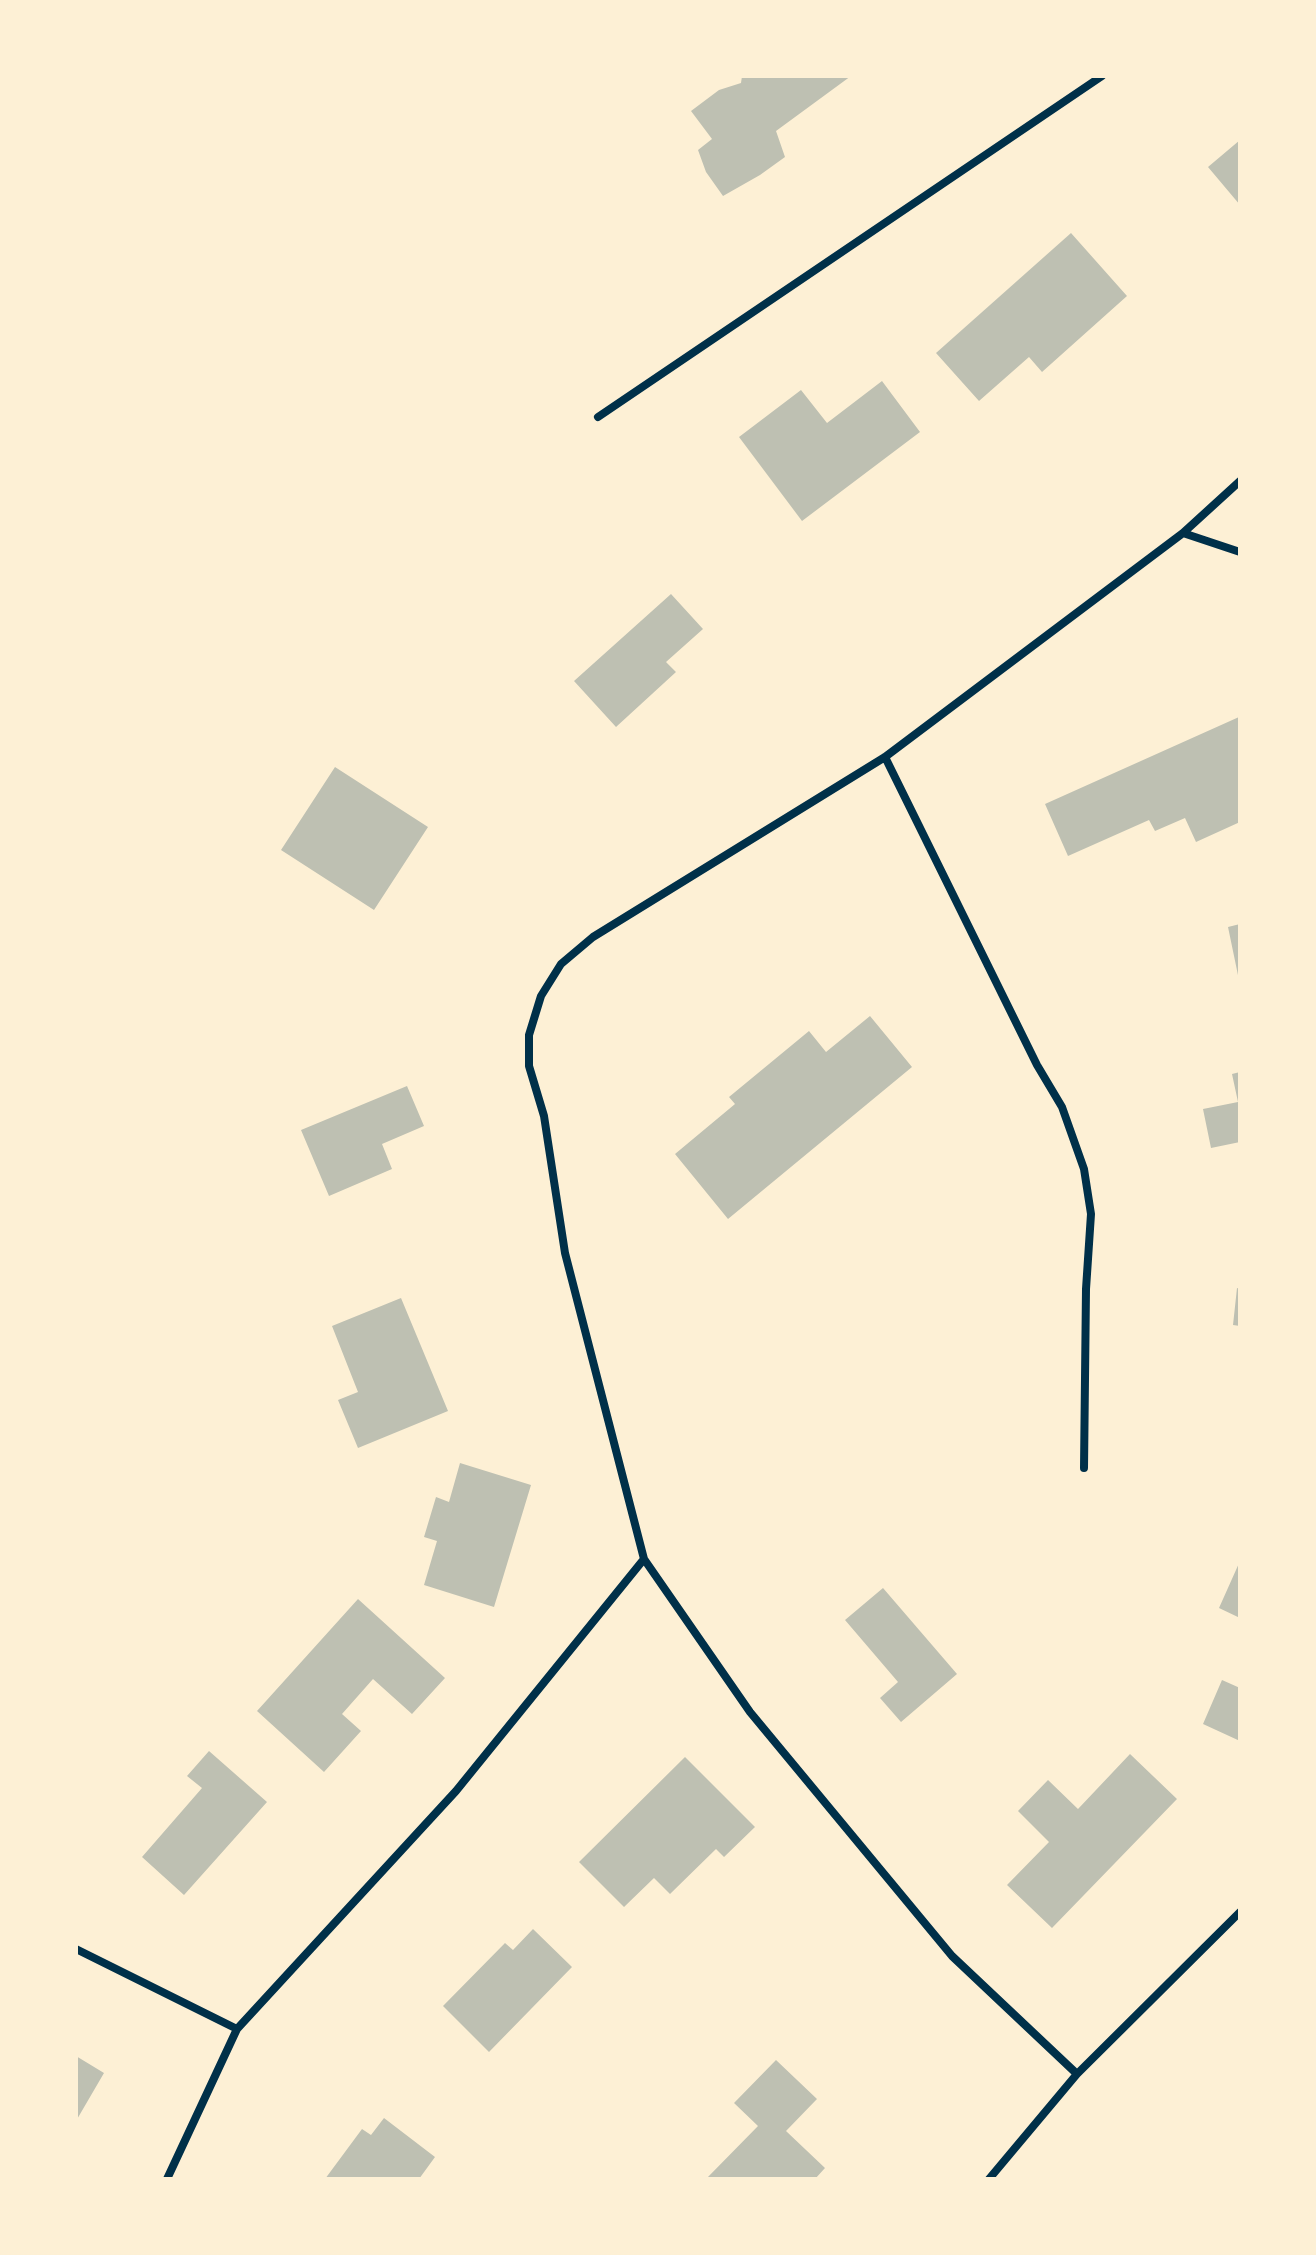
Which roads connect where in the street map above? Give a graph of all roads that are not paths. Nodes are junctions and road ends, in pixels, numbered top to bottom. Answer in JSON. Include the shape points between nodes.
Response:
{"nodes":[{"id":1,"x":1102,"y":76,"type":"edge"},
{"id":2,"x":598,"y":417,"type":"dead end"},
{"id":3,"x":1240,"y":481,"type":"edge"},
{"id":4,"x":1183,"y":533,"type":"junction"},
{"id":5,"x":1240,"y":552,"type":"edge"},
{"id":6,"x":885,"y":757,"type":"junction"},
{"id":7,"x":1084,"y":1468,"type":"dead end"},
{"id":8,"x":644,"y":1559,"type":"junction"},
{"id":9,"x":1240,"y":1912,"type":"edge"},
{"id":10,"x":76,"y":1949,"type":"edge"},
{"id":11,"x":237,"y":2029,"type":"junction"},
{"id":12,"x":1077,"y":2074,"type":"junction"},
{"id":13,"x":167,"y":2179,"type":"edge"},
{"id":14,"x":989,"y":2179,"type":"edge"}],
"edges":[{"from":1,"to":2,"type":"street"},
{"from":3,"to":4,"type":"street"},
{"from":4,"to":5,"type":"street"},
{"from":4,"to":6,"type":"street"},
{"from":6,"to":7,"type":"street","via":[[1062,1107],[1084,1169],[1091,1214]]},
{"from":6,"to":8,"type":"street","via":[[593,937],[561,964],[541,996],[529,1035],[529,1066],[544,1116],[565,1253]]},
{"from":8,"to":11,"type":"street","via":[[456,1791]]},
{"from":8,"to":12,"type":"street","via":[[750,1712],[952,1956]]},
{"from":9,"to":12,"type":"street"},
{"from":10,"to":11,"type":"street"},
{"from":11,"to":13,"type":"street"},
{"from":12,"to":14,"type":"street"}]}
